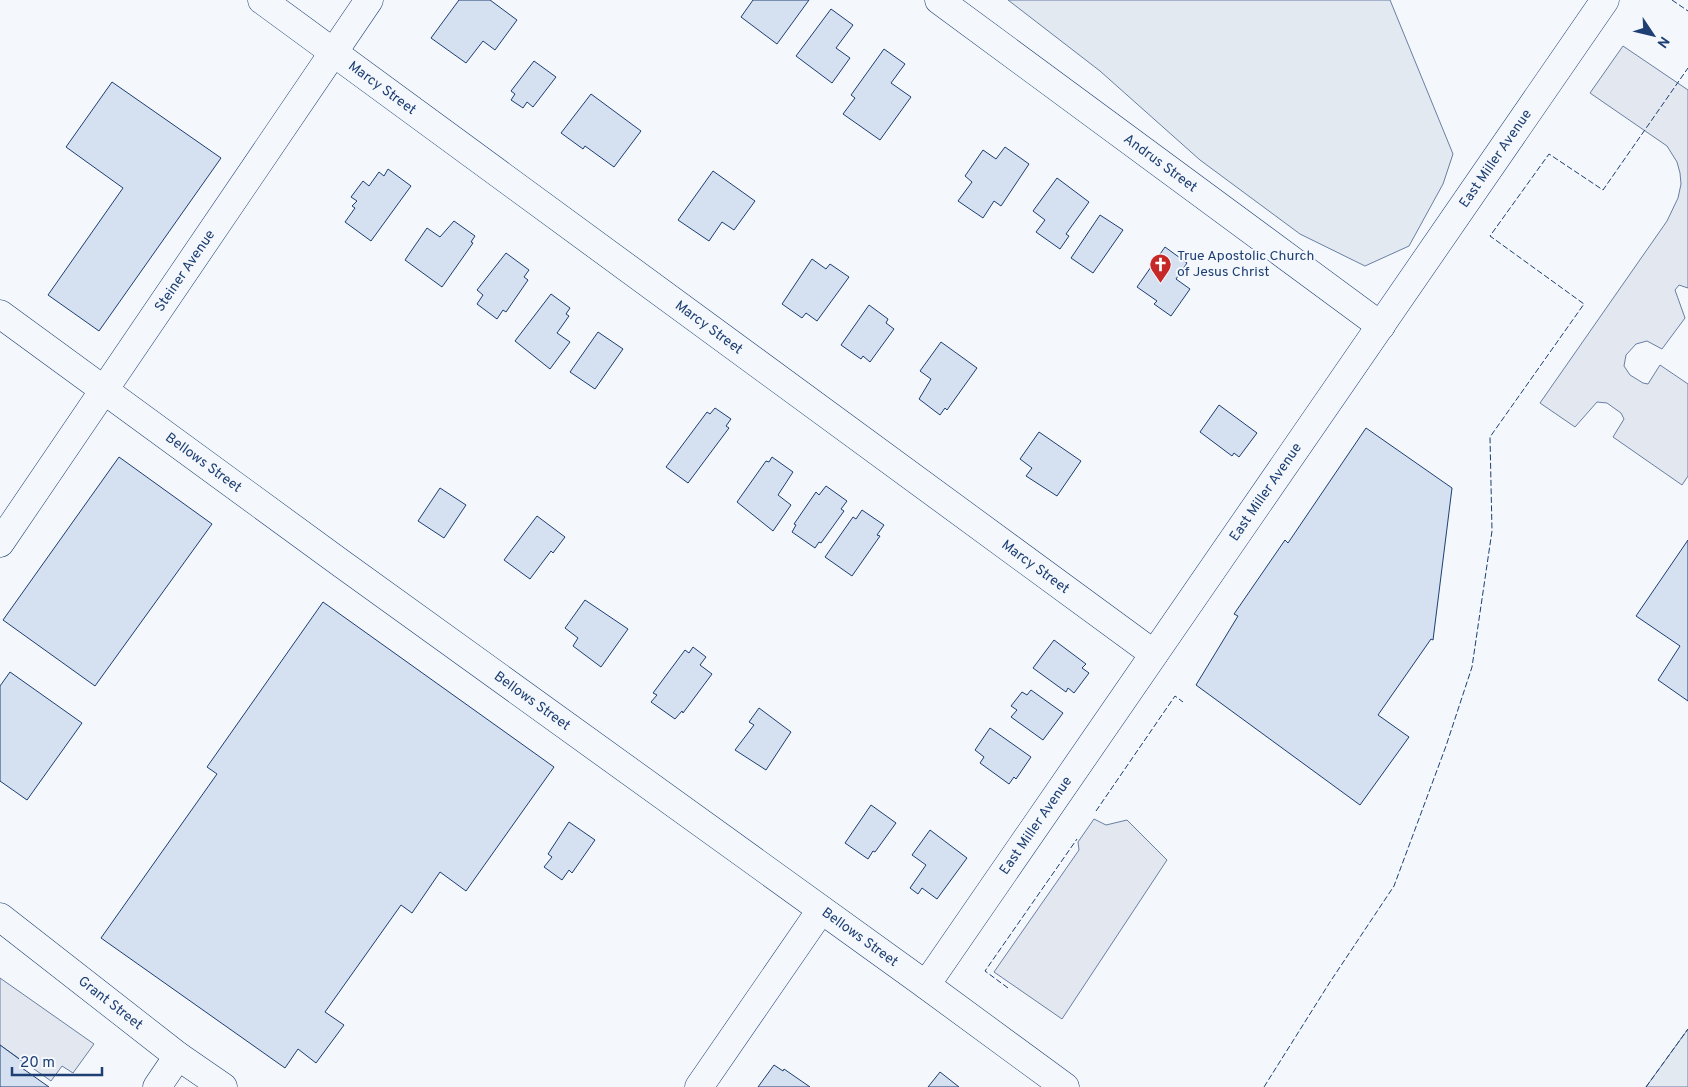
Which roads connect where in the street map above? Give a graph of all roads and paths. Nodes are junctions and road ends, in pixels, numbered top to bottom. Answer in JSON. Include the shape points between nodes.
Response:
{"nodes":[{"id":1,"x":262,"y":0,"type":"edge"},
{"id":2,"x":369,"y":0,"type":"edge"},
{"id":3,"x":939,"y":0,"type":"edge"},
{"id":4,"x":1605,"y":0,"type":"edge"},
{"id":5,"x":332,"y":52,"type":"junction"},
{"id":6,"x":0,"y":314,"type":"edge"},
{"id":7,"x":1380,"y":326,"type":"junction"},
{"id":8,"x":105,"y":390,"type":"junction"},
{"id":9,"x":0,"y":543,"type":"edge"},
{"id":10,"x":1154,"y":654,"type":"junction"},
{"id":11,"x":821,"y":910,"type":"junction"},
{"id":12,"x":0,"y":917,"type":"edge"},
{"id":13,"x":926,"y":985,"type":"junction"},
{"id":14,"x":178,"y":1056,"type":"junction"},
{"id":15,"x":157,"y":1087,"type":"edge"},
{"id":16,"x":223,"y":1087,"type":"edge"},
{"id":17,"x":700,"y":1087,"type":"edge"},
{"id":18,"x":1065,"y":1087,"type":"edge"}],
"edges":[{"from":1,"to":5,"type":"street","name":"Marcy Street"},
{"from":2,"to":5,"type":"street","name":"Steiner Avenue"},
{"from":3,"to":7,"type":"street","name":"Andrus Street"},
{"from":4,"to":7,"type":"street","name":"East Miller Avenue"},
{"from":5,"to":8,"type":"street","name":"Steiner Avenue"},
{"from":5,"to":10,"type":"street","name":"Marcy Street"},
{"from":6,"to":8,"type":"street","name":"Bellows Street"},
{"from":7,"to":10,"type":"street","name":"East Miller Avenue"},
{"from":8,"to":9,"type":"street","name":"Steiner Avenue"},
{"from":8,"to":11,"type":"street","name":"Bellows Street"},
{"from":10,"to":13,"type":"street","name":"East Miller Avenue"},
{"from":11,"to":13,"type":"street","name":"Bellows Street"},
{"from":11,"to":17,"type":"street"},
{"from":12,"to":14,"type":"street","name":"Grant Street"},
{"from":13,"to":18,"type":"street","name":"Bellows Street"},
{"from":14,"to":15,"type":"street"},
{"from":14,"to":16,"type":"street","name":"Grant Street"}]}
